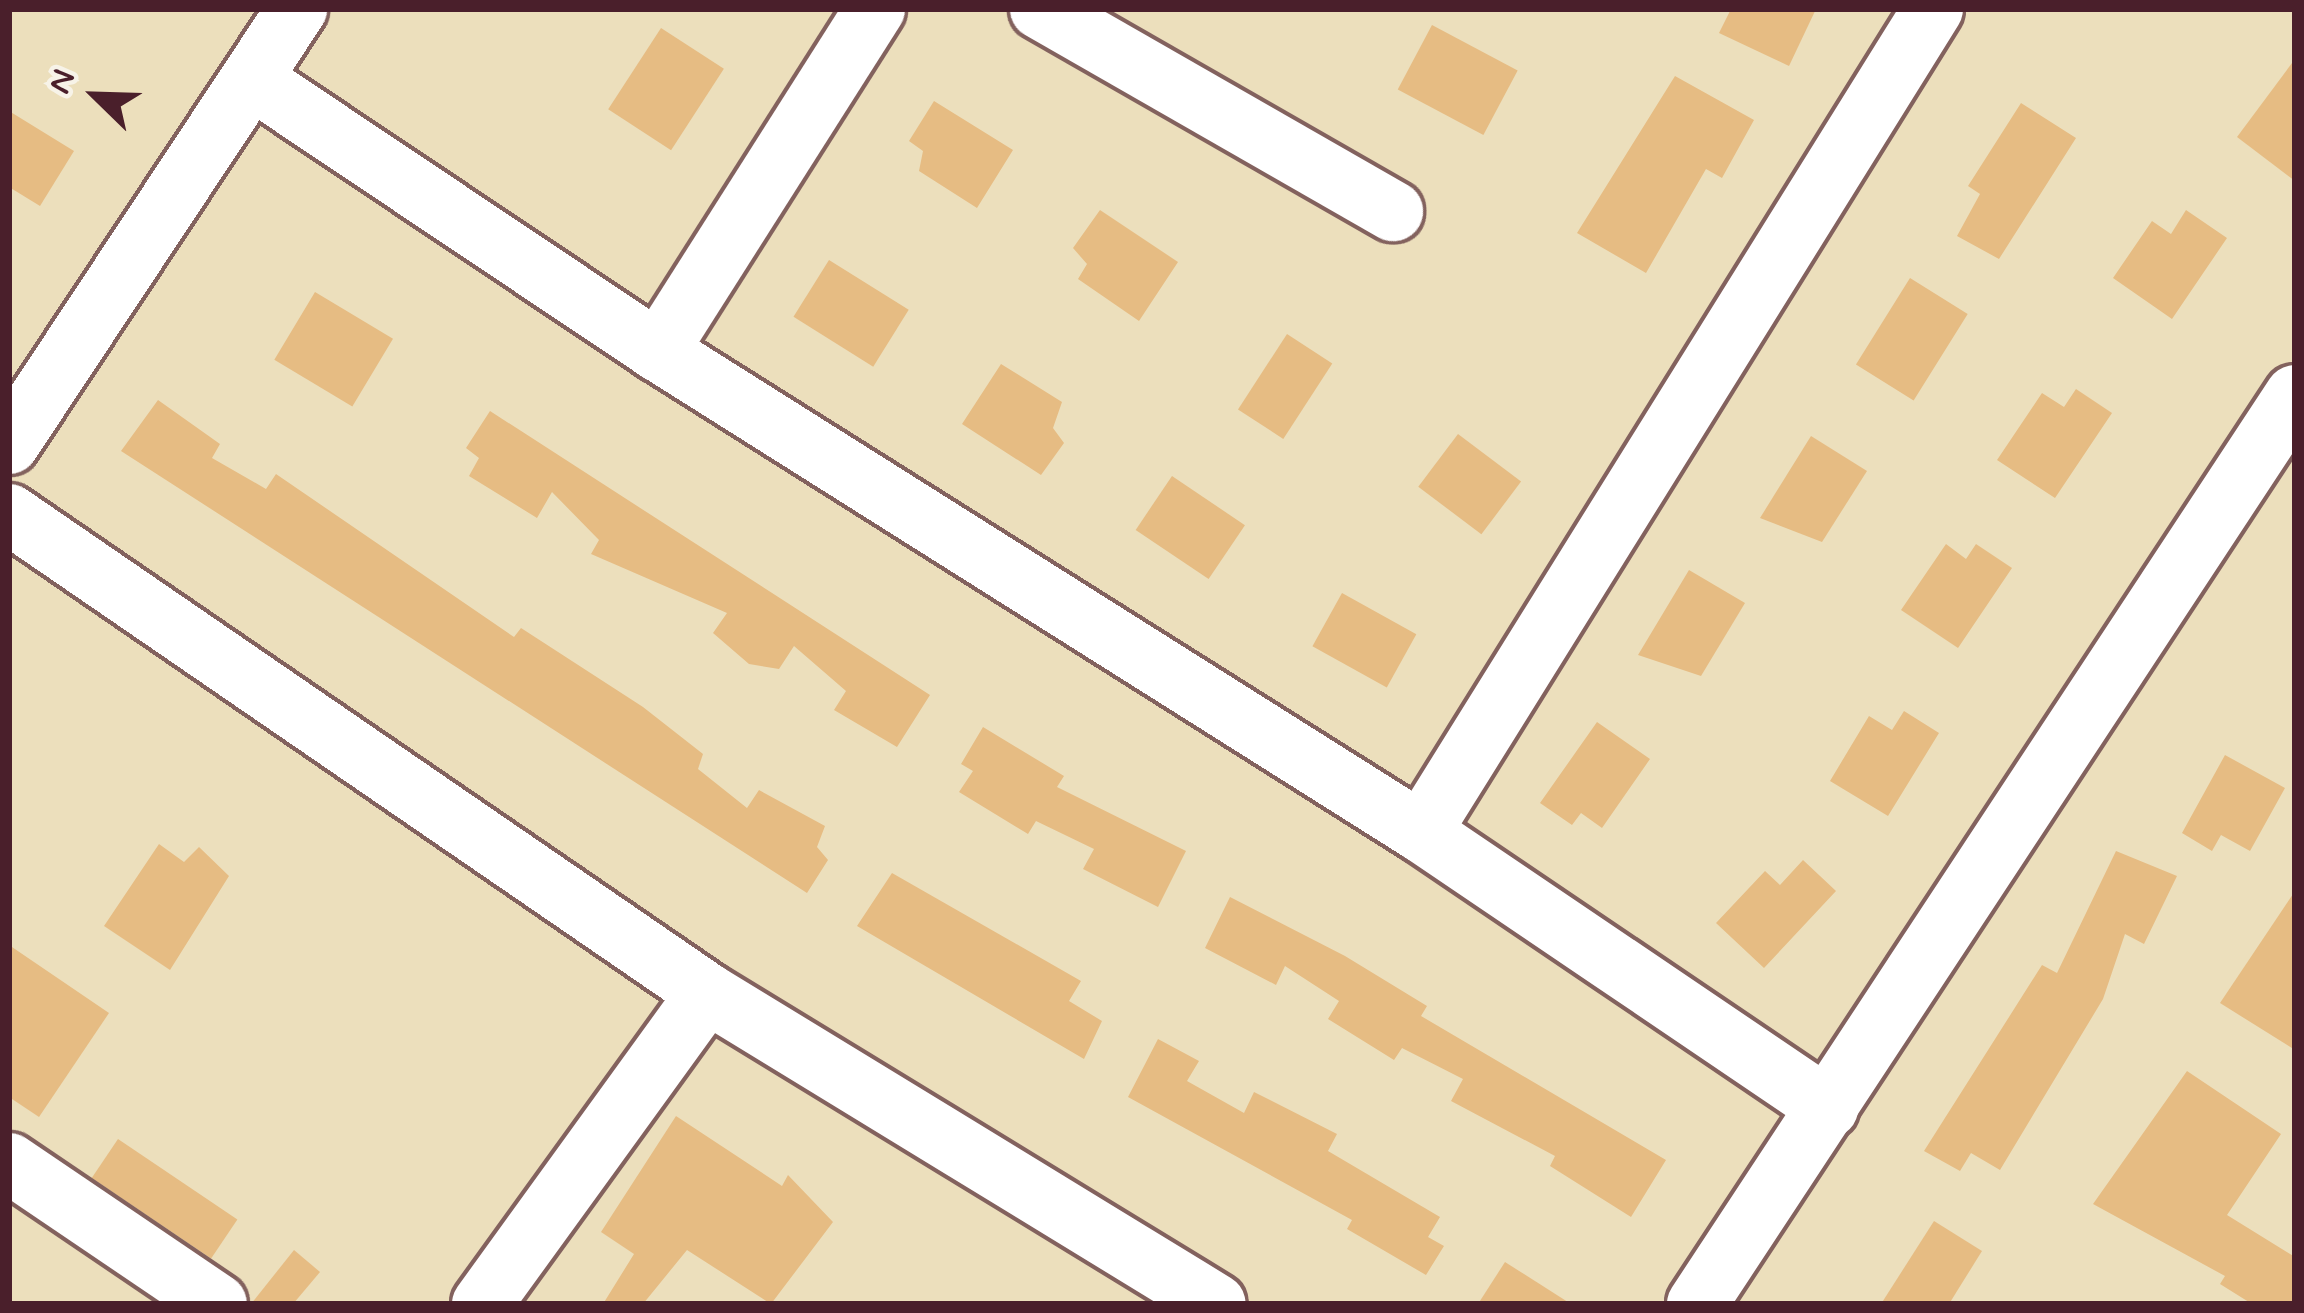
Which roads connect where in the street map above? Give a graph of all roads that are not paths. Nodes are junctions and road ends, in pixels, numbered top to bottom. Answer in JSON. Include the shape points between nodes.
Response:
{"nodes":[{"id":1,"x":297,"y":9,"type":"edge"},
{"id":2,"x":875,"y":9,"type":"edge"},
{"id":3,"x":1040,"y":9,"type":"edge"},
{"id":4,"x":1933,"y":9,"type":"edge"},
{"id":5,"x":253,"y":80,"type":"junction"},
{"id":6,"x":1393,"y":211,"type":"dead end"},
{"id":7,"x":658,"y":351,"type":"junction"},
{"id":8,"x":2295,"y":395,"type":"edge"},
{"id":9,"x":9,"y":444,"type":"edge"},
{"id":10,"x":9,"y":514,"type":"edge"},
{"id":11,"x":1421,"y":832,"type":"junction"},
{"id":12,"x":707,"y":994,"type":"junction"},
{"id":13,"x":1828,"y":1108,"type":"junction"},
{"id":14,"x":9,"y":1163,"type":"edge"},
{"id":15,"x":217,"y":1304,"type":"edge"},
{"id":16,"x":482,"y":1304,"type":"edge"},
{"id":17,"x":1216,"y":1304,"type":"edge"},
{"id":18,"x":1697,"y":1304,"type":"edge"}],
"edges":[{"from":1,"to":5,"type":"street"},
{"from":2,"to":7,"type":"street"},
{"from":3,"to":6,"type":"street"},
{"from":4,"to":11,"type":"street"},
{"from":5,"to":7,"type":"street"},
{"from":5,"to":9,"type":"street"},
{"from":7,"to":11,"type":"street"},
{"from":8,"to":13,"type":"street"},
{"from":10,"to":12,"type":"street"},
{"from":11,"to":13,"type":"street"},
{"from":12,"to":16,"type":"street"},
{"from":12,"to":17,"type":"street"},
{"from":13,"to":18,"type":"street"},
{"from":14,"to":15,"type":"street"}]}
